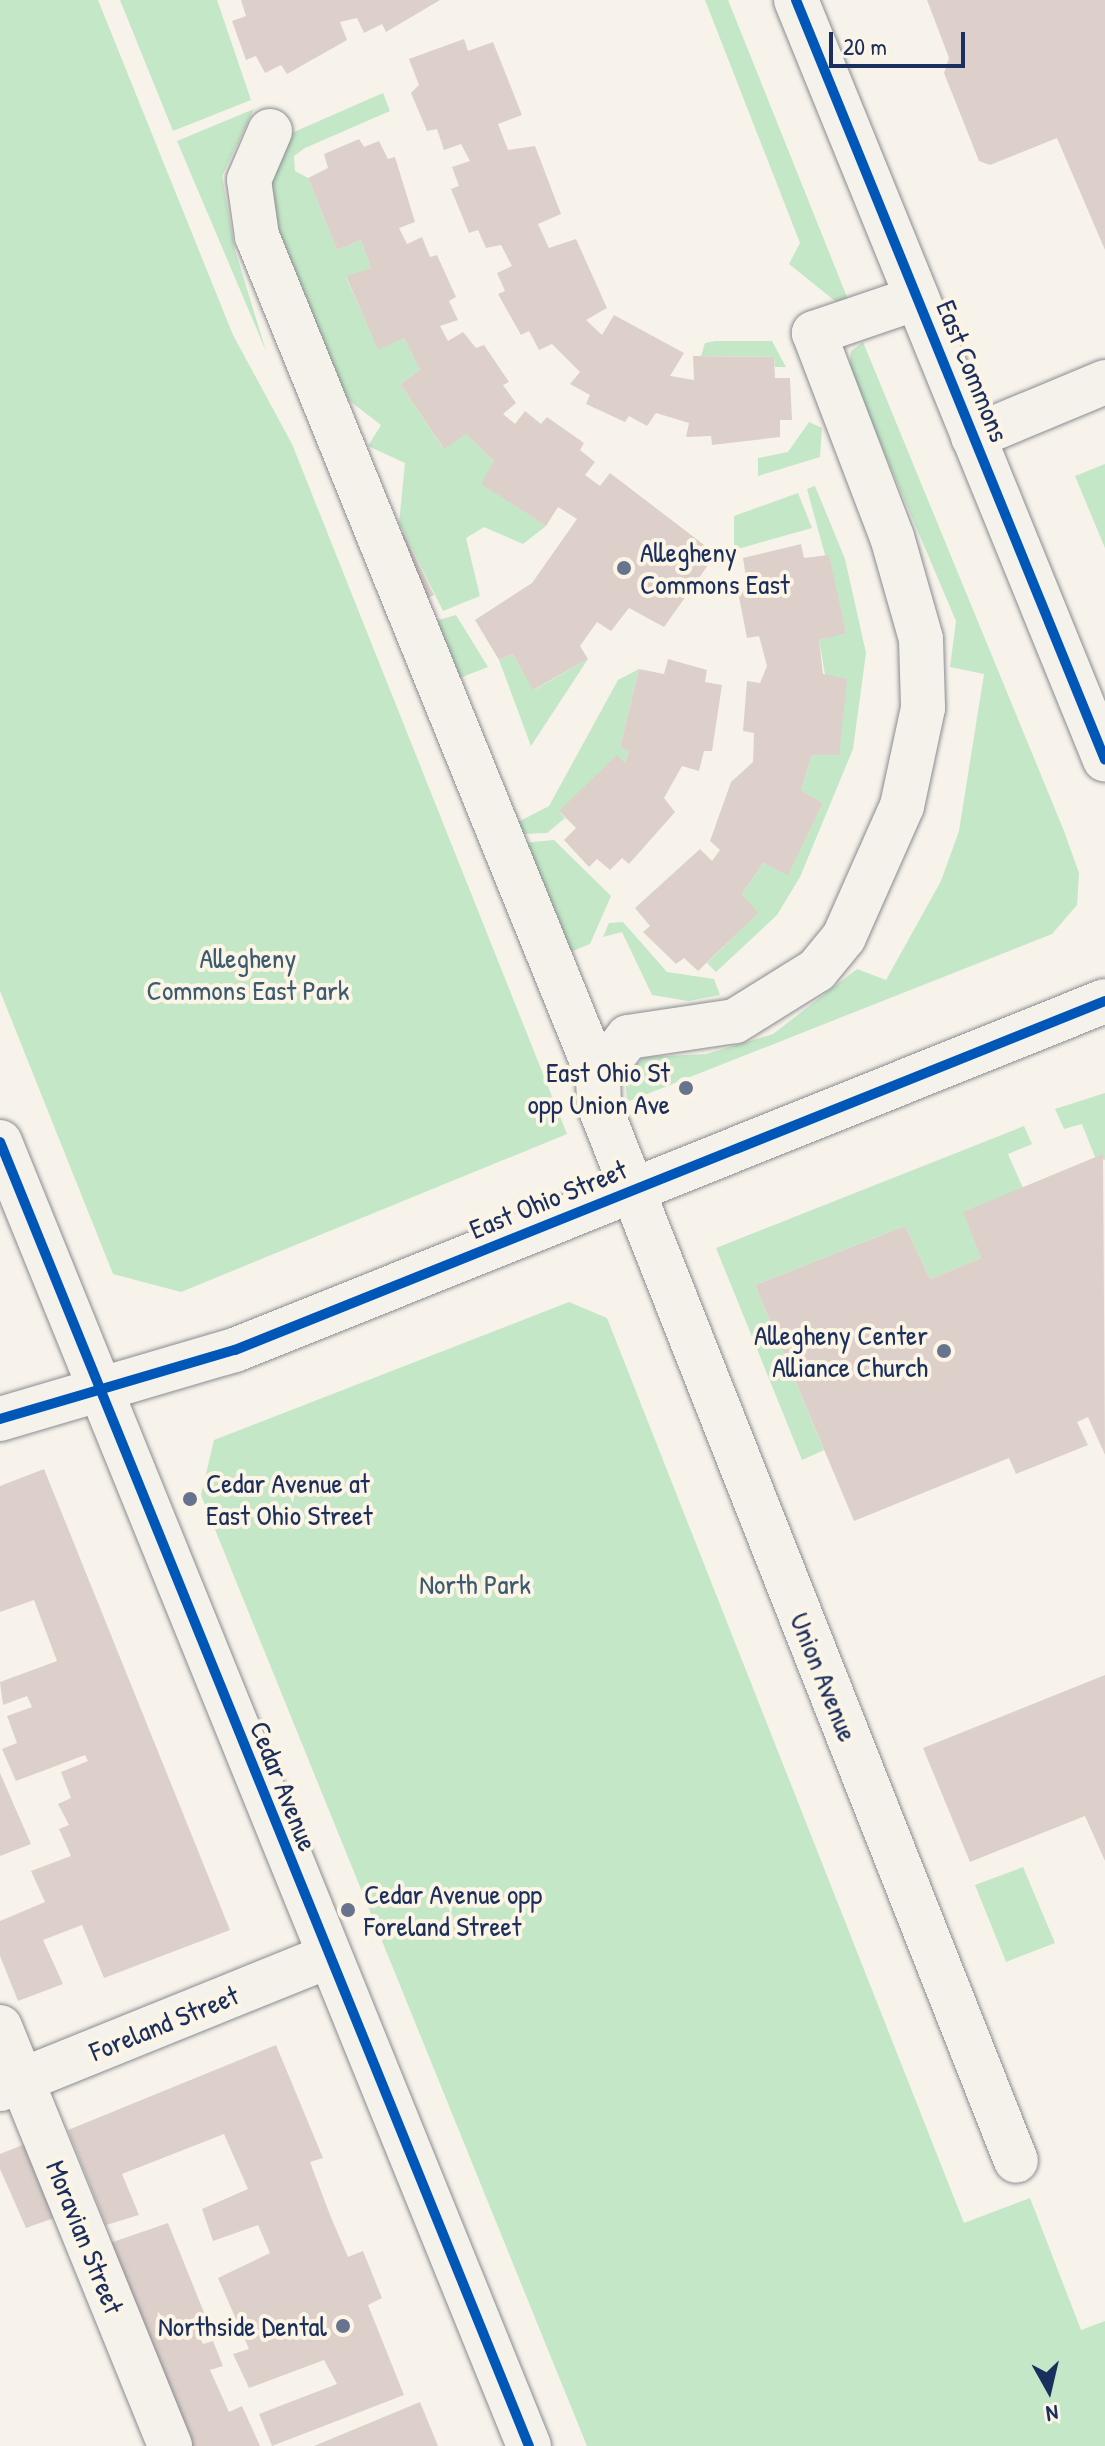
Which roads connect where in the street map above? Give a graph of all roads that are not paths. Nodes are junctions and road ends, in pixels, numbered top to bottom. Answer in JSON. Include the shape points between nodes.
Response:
{"nodes":[{"id":1,"x":796,"y":0,"type":"edge"},
{"id":2,"x":270,"y":131,"type":"dead end"},
{"id":3,"x":917,"y":298,"type":"junction"},
{"id":4,"x":1105,"y":382,"type":"edge"},
{"id":5,"x":973,"y":437,"type":"junction"},
{"id":6,"x":1105,"y":760,"type":"edge"},
{"id":7,"x":1105,"y":1001,"type":"edge"},
{"id":8,"x":598,"y":1076,"type":"junction"},
{"id":9,"x":2,"y":1153,"type":"edge"},
{"id":10,"x":631,"y":1192,"type":"junction"},
{"id":11,"x":98,"y":1394,"type":"junction"},
{"id":12,"x":0,"y":1419,"type":"edge"},
{"id":13,"x":327,"y":1957,"type":"junction"},
{"id":14,"x":0,"y":2027,"type":"edge"},
{"id":15,"x":11,"y":2085,"type":"edge"},
{"id":16,"x":1016,"y":2161,"type":"dead end"},
{"id":17,"x":170,"y":2446,"type":"edge"},
{"id":18,"x":529,"y":2446,"type":"edge"}],
"edges":[{"from":1,"to":3,"type":"street","name":"East Commons"},
{"from":2,"to":8,"type":"street","name":"Union Avenue","via":[[249,180],[257,236]]},
{"from":3,"to":5,"type":"street","name":"East Commons"},
{"from":3,"to":8,"type":"street","via":[[814,333],[897,550],[921,639],[923,708],[896,820],[844,937],[817,970],[735,1021],[628,1037]]},
{"from":4,"to":5,"type":"street"},
{"from":5,"to":6,"type":"street","name":"East Commons"},
{"from":7,"to":10,"type":"street","name":"East Ohio Street"},
{"from":8,"to":10,"type":"street","name":"Union Avenue","via":[[604,1129]]},
{"from":9,"to":11,"type":"street","name":"Cedar Avenue"},
{"from":10,"to":11,"type":"street","name":"East Ohio Street","via":[[235,1350]]},
{"from":10,"to":16,"type":"street","name":"Union Avenue"},
{"from":11,"to":12,"type":"street","name":"East Ohio Street"},
{"from":11,"to":13,"type":"street","name":"Cedar Avenue"},
{"from":13,"to":15,"type":"street","name":"Foreland Street"},
{"from":13,"to":18,"type":"street","name":"Cedar Avenue"},
{"from":14,"to":15,"type":"street","name":"Moravian Street"},
{"from":15,"to":17,"type":"street","name":"Moravian Street"}]}
